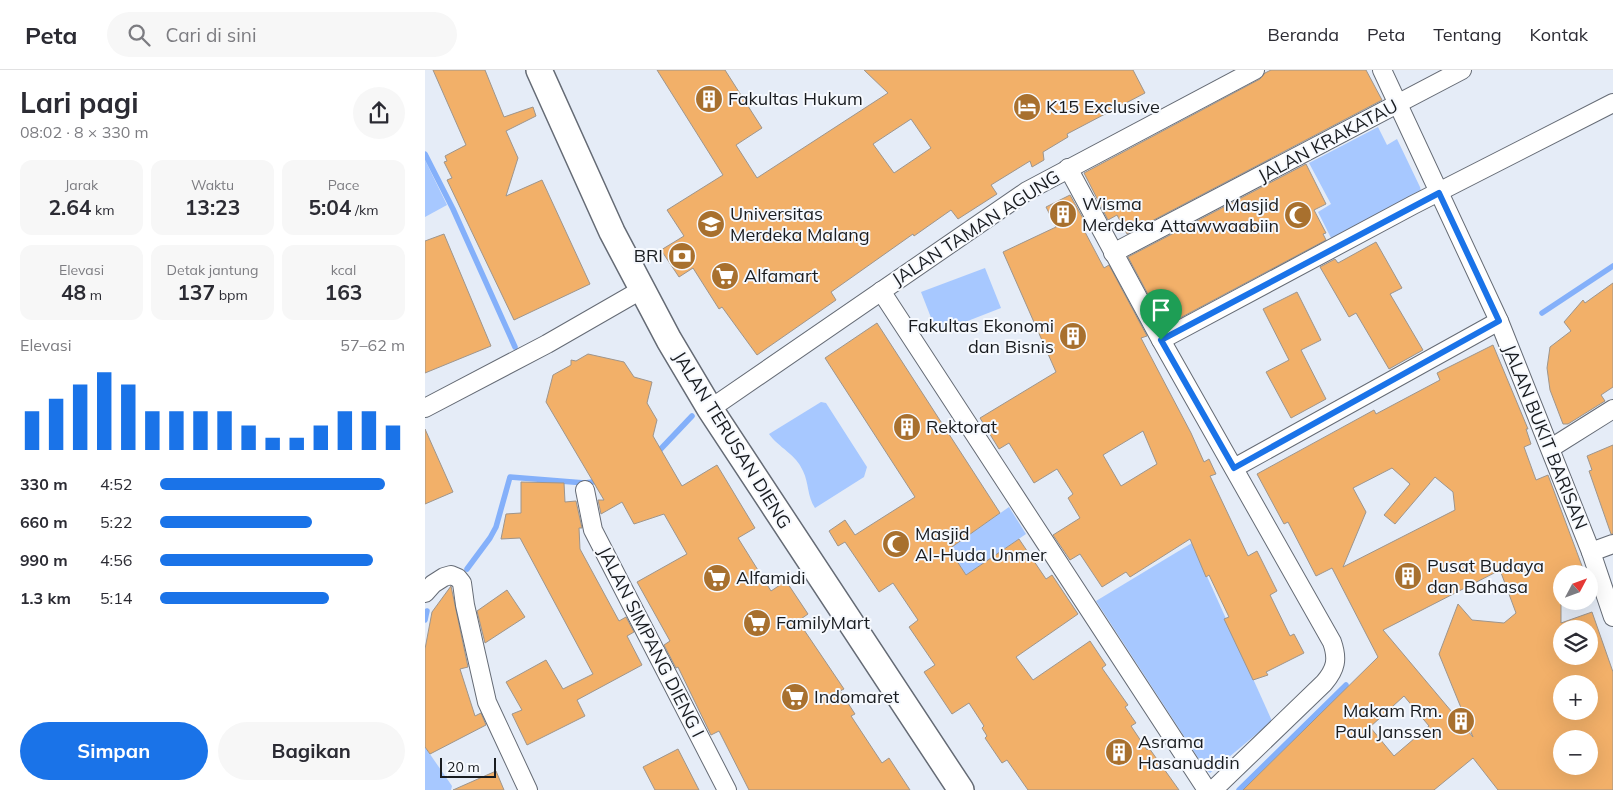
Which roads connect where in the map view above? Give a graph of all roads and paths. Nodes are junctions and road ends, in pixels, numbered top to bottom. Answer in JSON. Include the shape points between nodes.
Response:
{"nodes":[{"id":1,"x":539,"y":70,"type":"edge"},
{"id":2,"x":1255,"y":70,"type":"edge"},
{"id":3,"x":1382,"y":70,"type":"edge"},
{"id":4,"x":1462,"y":70,"type":"edge"},
{"id":5,"x":1226,"y":77,"type":"edge"},
{"id":6,"x":1613,"y":103,"type":"edge"},
{"id":7,"x":1399,"y":104,"type":"junction"},
{"id":8,"x":1069,"y":168,"type":"junction"},
{"id":9,"x":1439,"y":193,"type":"junction"},
{"id":10,"x":1113,"y":252,"type":"junction"},
{"id":11,"x":641,"y":290,"type":"junction"},
{"id":12,"x":881,"y":291,"type":"junction"},
{"id":13,"x":1499,"y":321,"type":"junction"},
{"id":14,"x":1161,"y":340,"type":"junction"},
{"id":15,"x":425,"y":408,"type":"edge"},
{"id":16,"x":710,"y":409,"type":"junction"},
{"id":17,"x":1613,"y":409,"type":"edge"},
{"id":18,"x":1551,"y":448,"type":"junction"},
{"id":19,"x":1234,"y":468,"type":"junction"},
{"id":20,"x":585,"y":490,"type":"dead end"},
{"id":21,"x":1613,"y":544,"type":"edge"},
{"id":22,"x":1591,"y":552,"type":"junction"},
{"id":23,"x":425,"y":593,"type":"edge"},
{"id":24,"x":1613,"y":616,"type":"edge"},
{"id":25,"x":529,"y":790,"type":"edge"},
{"id":26,"x":727,"y":790,"type":"edge"},
{"id":27,"x":961,"y":790,"type":"edge"},
{"id":28,"x":1207,"y":790,"type":"edge"},
{"id":29,"x":1213,"y":790,"type":"edge"}],
"edges":[{"from":1,"to":11,"type":"street","name":"JALAN TERUSAN DIENG"},
{"from":2,"to":5,"type":"street","name":"JALAN TAMAN AGUNG"},
{"from":3,"to":7,"type":"street","name":"JALAN BUKIT BARISAN"},
{"from":4,"to":7,"type":"street","name":"JALAN KRAKATAU"},
{"from":5,"to":8,"type":"street","name":"JALAN TAMAN AGUNG"},
{"from":6,"to":9,"type":"street"},
{"from":7,"to":9,"type":"street","name":"JALAN BUKIT BARISAN"},
{"from":7,"to":10,"type":"street","name":"JALAN KRAKATAU"},
{"from":8,"to":10,"type":"street"},
{"from":8,"to":12,"type":"street","name":"JALAN TAMAN AGUNG","via":[[1027,191]]},
{"from":9,"to":13,"type":"street","name":"JALAN BUKIT BARISAN"},
{"from":9,"to":14,"type":"street"},
{"from":10,"to":14,"type":"street"},
{"from":11,"to":15,"type":"street"},
{"from":11,"to":16,"type":"street","name":"JALAN TERUSAN DIENG"},
{"from":12,"to":16,"type":"street","name":"JALAN TAMAN AGUNG"},
{"from":12,"to":28,"type":"street"},
{"from":13,"to":18,"type":"street","name":"JALAN BUKIT BARISAN"},
{"from":13,"to":19,"type":"street"},
{"from":14,"to":19,"type":"street"},
{"from":16,"to":27,"type":"street","name":"JALAN TERUSAN DIENG"},
{"from":17,"to":18,"type":"street"},
{"from":18,"to":22,"type":"street","name":"JALAN BUKIT BARISAN"},
{"from":19,"to":29,"type":"street","via":[[1337,655],[1333,673],[1324,683]]},
{"from":20,"to":26,"type":"street","name":"JALAN SIMPANG DIENG I","via":[[593,530]]},
{"from":21,"to":22,"type":"street"},
{"from":22,"to":24,"type":"street","name":"JALAN BUKIT BARISAN"},
{"from":23,"to":25,"type":"street","via":[[433,584],[451,575],[462,583],[487,702]]}]}
